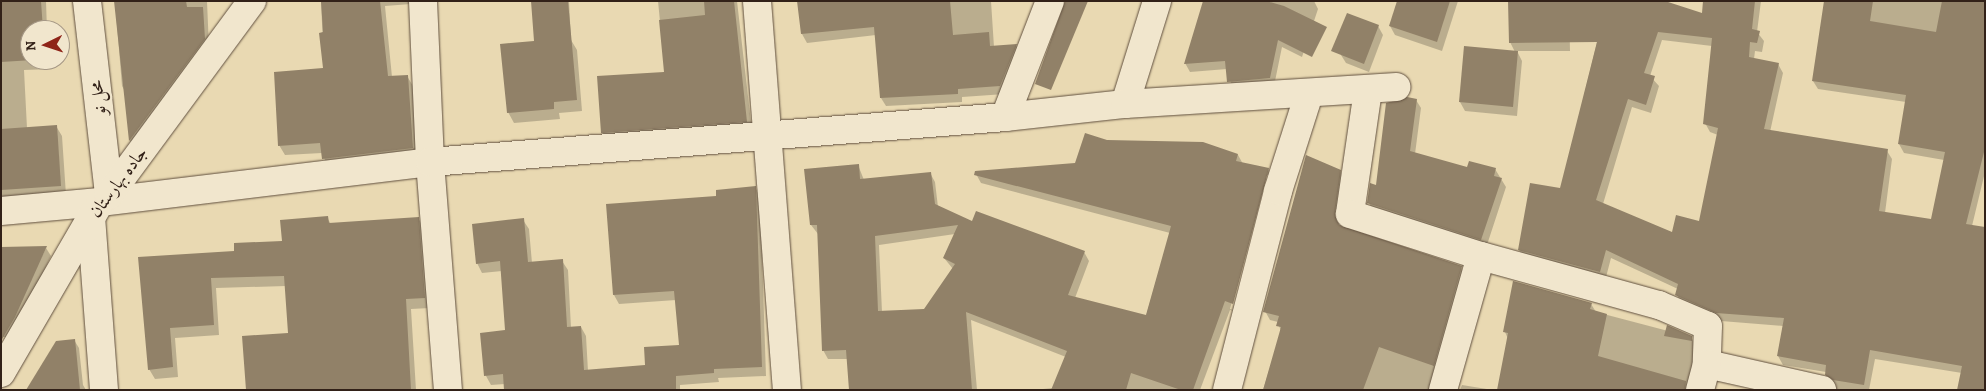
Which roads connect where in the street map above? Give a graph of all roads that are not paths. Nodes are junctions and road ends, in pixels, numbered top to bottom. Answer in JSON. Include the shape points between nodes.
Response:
{"nodes":[{"id":1,"x":87,"y":1,"type":"edge"},
{"id":2,"x":252,"y":1,"type":"edge"},
{"id":3,"x":423,"y":1,"type":"edge"},
{"id":4,"x":757,"y":1,"type":"edge"},
{"id":5,"x":1050,"y":1,"type":"edge"},
{"id":6,"x":1156,"y":1,"type":"edge"},
{"id":7,"x":1396,"y":87,"type":"dead end"},
{"id":8,"x":1368,"y":90,"type":"junction"},
{"id":9,"x":1309,"y":94,"type":"junction"},
{"id":10,"x":1125,"y":104,"type":"junction"},
{"id":11,"x":1005,"y":117,"type":"junction"},
{"id":12,"x":769,"y":134,"type":"junction"},
{"id":13,"x":430,"y":162,"type":"junction"},
{"id":14,"x":100,"y":205,"type":"junction"},
{"id":15,"x":1,"y":211,"type":"edge"},
{"id":16,"x":1481,"y":256,"type":"junction"},
{"id":17,"x":1,"y":373,"type":"edge"},
{"id":18,"x":1704,"y":377,"type":"edge"},
{"id":19,"x":104,"y":390,"type":"edge"},
{"id":20,"x":448,"y":390,"type":"edge"},
{"id":21,"x":787,"y":390,"type":"edge"},
{"id":22,"x":1227,"y":390,"type":"edge"},
{"id":23,"x":1443,"y":390,"type":"edge"},
{"id":24,"x":1822,"y":390,"type":"edge"}],
"edges":[{"from":1,"to":14,"type":"street","name":"محل نو"},
{"from":2,"to":14,"type":"street","name":"جاده بهارستان"},
{"from":3,"to":13,"type":"street"},
{"from":4,"to":12,"type":"street"},
{"from":5,"to":11,"type":"street"},
{"from":6,"to":10,"type":"street"},
{"from":7,"to":8,"type":"street"},
{"from":8,"to":9,"type":"street"},
{"from":8,"to":16,"type":"street","via":[[1350,214]]},
{"from":9,"to":10,"type":"street"},
{"from":9,"to":22,"type":"street","via":[[1278,191]]},
{"from":10,"to":11,"type":"street"},
{"from":11,"to":12,"type":"street"},
{"from":12,"to":13,"type":"street"},
{"from":12,"to":21,"type":"street"},
{"from":13,"to":14,"type":"street"},
{"from":13,"to":20,"type":"street"},
{"from":14,"to":15,"type":"street"},
{"from":14,"to":17,"type":"street","name":"جاده بهارستان"},
{"from":14,"to":19,"type":"street","name":"محل نو"},
{"from":16,"to":18,"type":"street","via":[[1659,305],[1708,326]]},
{"from":16,"to":23,"type":"street"},
{"from":18,"to":24,"type":"street"}]}
